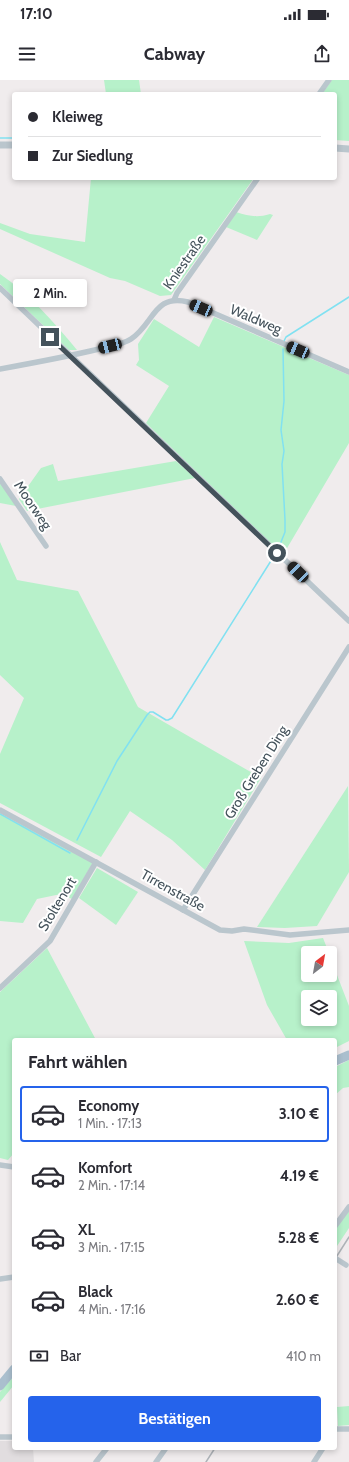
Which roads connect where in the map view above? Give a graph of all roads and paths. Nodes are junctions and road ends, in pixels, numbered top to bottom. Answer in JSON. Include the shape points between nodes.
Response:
{"nodes":[{"id":1,"x":329,"y":80,"type":"edge"},
{"id":2,"x":320,"y":92,"type":"edge"},
{"id":3,"x":0,"y":145,"type":"edge"},
{"id":4,"x":12,"y":145,"type":"edge"},
{"id":5,"x":337,"y":148,"type":"edge"},
{"id":6,"x":349,"y":149,"type":"edge"},
{"id":7,"x":257,"y":180,"type":"edge"},
{"id":8,"x":0,"y":288,"type":"edge"},
{"id":9,"x":174,"y":300,"type":"junction"},
{"id":10,"x":70,"y":356,"type":"junction"},
{"id":11,"x":0,"y":369,"type":"edge"},
{"id":12,"x":349,"y":372,"type":"edge"},
{"id":13,"x":0,"y":478,"type":"edge"},
{"id":14,"x":46,"y":546,"type":"dead end"},
{"id":15,"x":349,"y":621,"type":"edge"},
{"id":16,"x":349,"y":647,"type":"edge"},
{"id":17,"x":0,"y":810,"type":"edge"},
{"id":18,"x":96,"y":862,"type":"junction"},
{"id":19,"x":183,"y":910,"type":"junction"},
{"id":20,"x":349,"y":930,"type":"edge"},
{"id":21,"x":0,"y":988,"type":"edge"},
{"id":22,"x":349,"y":1055,"type":"edge"},
{"id":23,"x":337,"y":1061,"type":"edge"},
{"id":24,"x":0,"y":1165,"type":"edge"},
{"id":25,"x":12,"y":1167,"type":"edge"},
{"id":26,"x":349,"y":1207,"type":"edge"},
{"id":27,"x":337,"y":1223,"type":"edge"},
{"id":28,"x":337,"y":1259,"type":"edge"},
{"id":29,"x":348,"y":1266,"type":"edge"},
{"id":30,"x":12,"y":1277,"type":"edge"},
{"id":31,"x":0,"y":1279,"type":"edge"},
{"id":32,"x":12,"y":1372,"type":"edge"},
{"id":33,"x":0,"y":1386,"type":"edge"},
{"id":34,"x":337,"y":1429,"type":"edge"},
{"id":35,"x":349,"y":1429,"type":"edge"},
{"id":36,"x":0,"y":1437,"type":"edge"},
{"id":37,"x":12,"y":1437,"type":"edge"},
{"id":38,"x":105,"y":1450,"type":"edge"},
{"id":39,"x":165,"y":1450,"type":"edge"},
{"id":40,"x":322,"y":1450,"type":"edge"},
{"id":41,"x":96,"y":1462,"type":"edge"},
{"id":42,"x":156,"y":1462,"type":"edge"},
{"id":43,"x":314,"y":1462,"type":"edge"}],
"edges":[{"from":1,"to":2,"type":"street"},
{"from":3,"to":4,"type":"street"},
{"from":5,"to":6,"type":"street"},
{"from":7,"to":9,"type":"street","name":"Kniestraße"},
{"from":8,"to":10,"type":"street"},
{"from":9,"to":10,"type":"street","name":"Kniestraße","via":[[158,308],[143,328],[130,339]]},
{"from":9,"to":12,"type":"street","name":"Waldweg","via":[[188,302]]},
{"from":10,"to":11,"type":"street","name":"Kniestraße"},
{"from":10,"to":15,"type":"street"},
{"from":13,"to":14,"type":"street","name":"Moorweg"},
{"from":16,"to":19,"type":"street","name":"Groß Greben Ding"},
{"from":17,"to":18,"type":"street","name":"Tirrenstraße"},
{"from":18,"to":19,"type":"street","name":"Tirrenstraße"},
{"from":18,"to":21,"type":"street","name":"Stoltenort","via":[[50,941]]},
{"from":19,"to":20,"type":"street","name":"Tirrenstraße","via":[[225,931],[244,929],[290,935]]},
{"from":22,"to":23,"type":"main road"},
{"from":24,"to":25,"type":"street"},
{"from":26,"to":27,"type":"street"},
{"from":28,"to":29,"type":"street","bridge":true},
{"from":30,"to":31,"type":"street"},
{"from":32,"to":33,"type":"main road"},
{"from":34,"to":35,"type":"street"},
{"from":36,"to":37,"type":"street"},
{"from":38,"to":41,"type":"street"},
{"from":39,"to":42,"type":"street"},
{"from":40,"to":43,"type":"street"}]}
